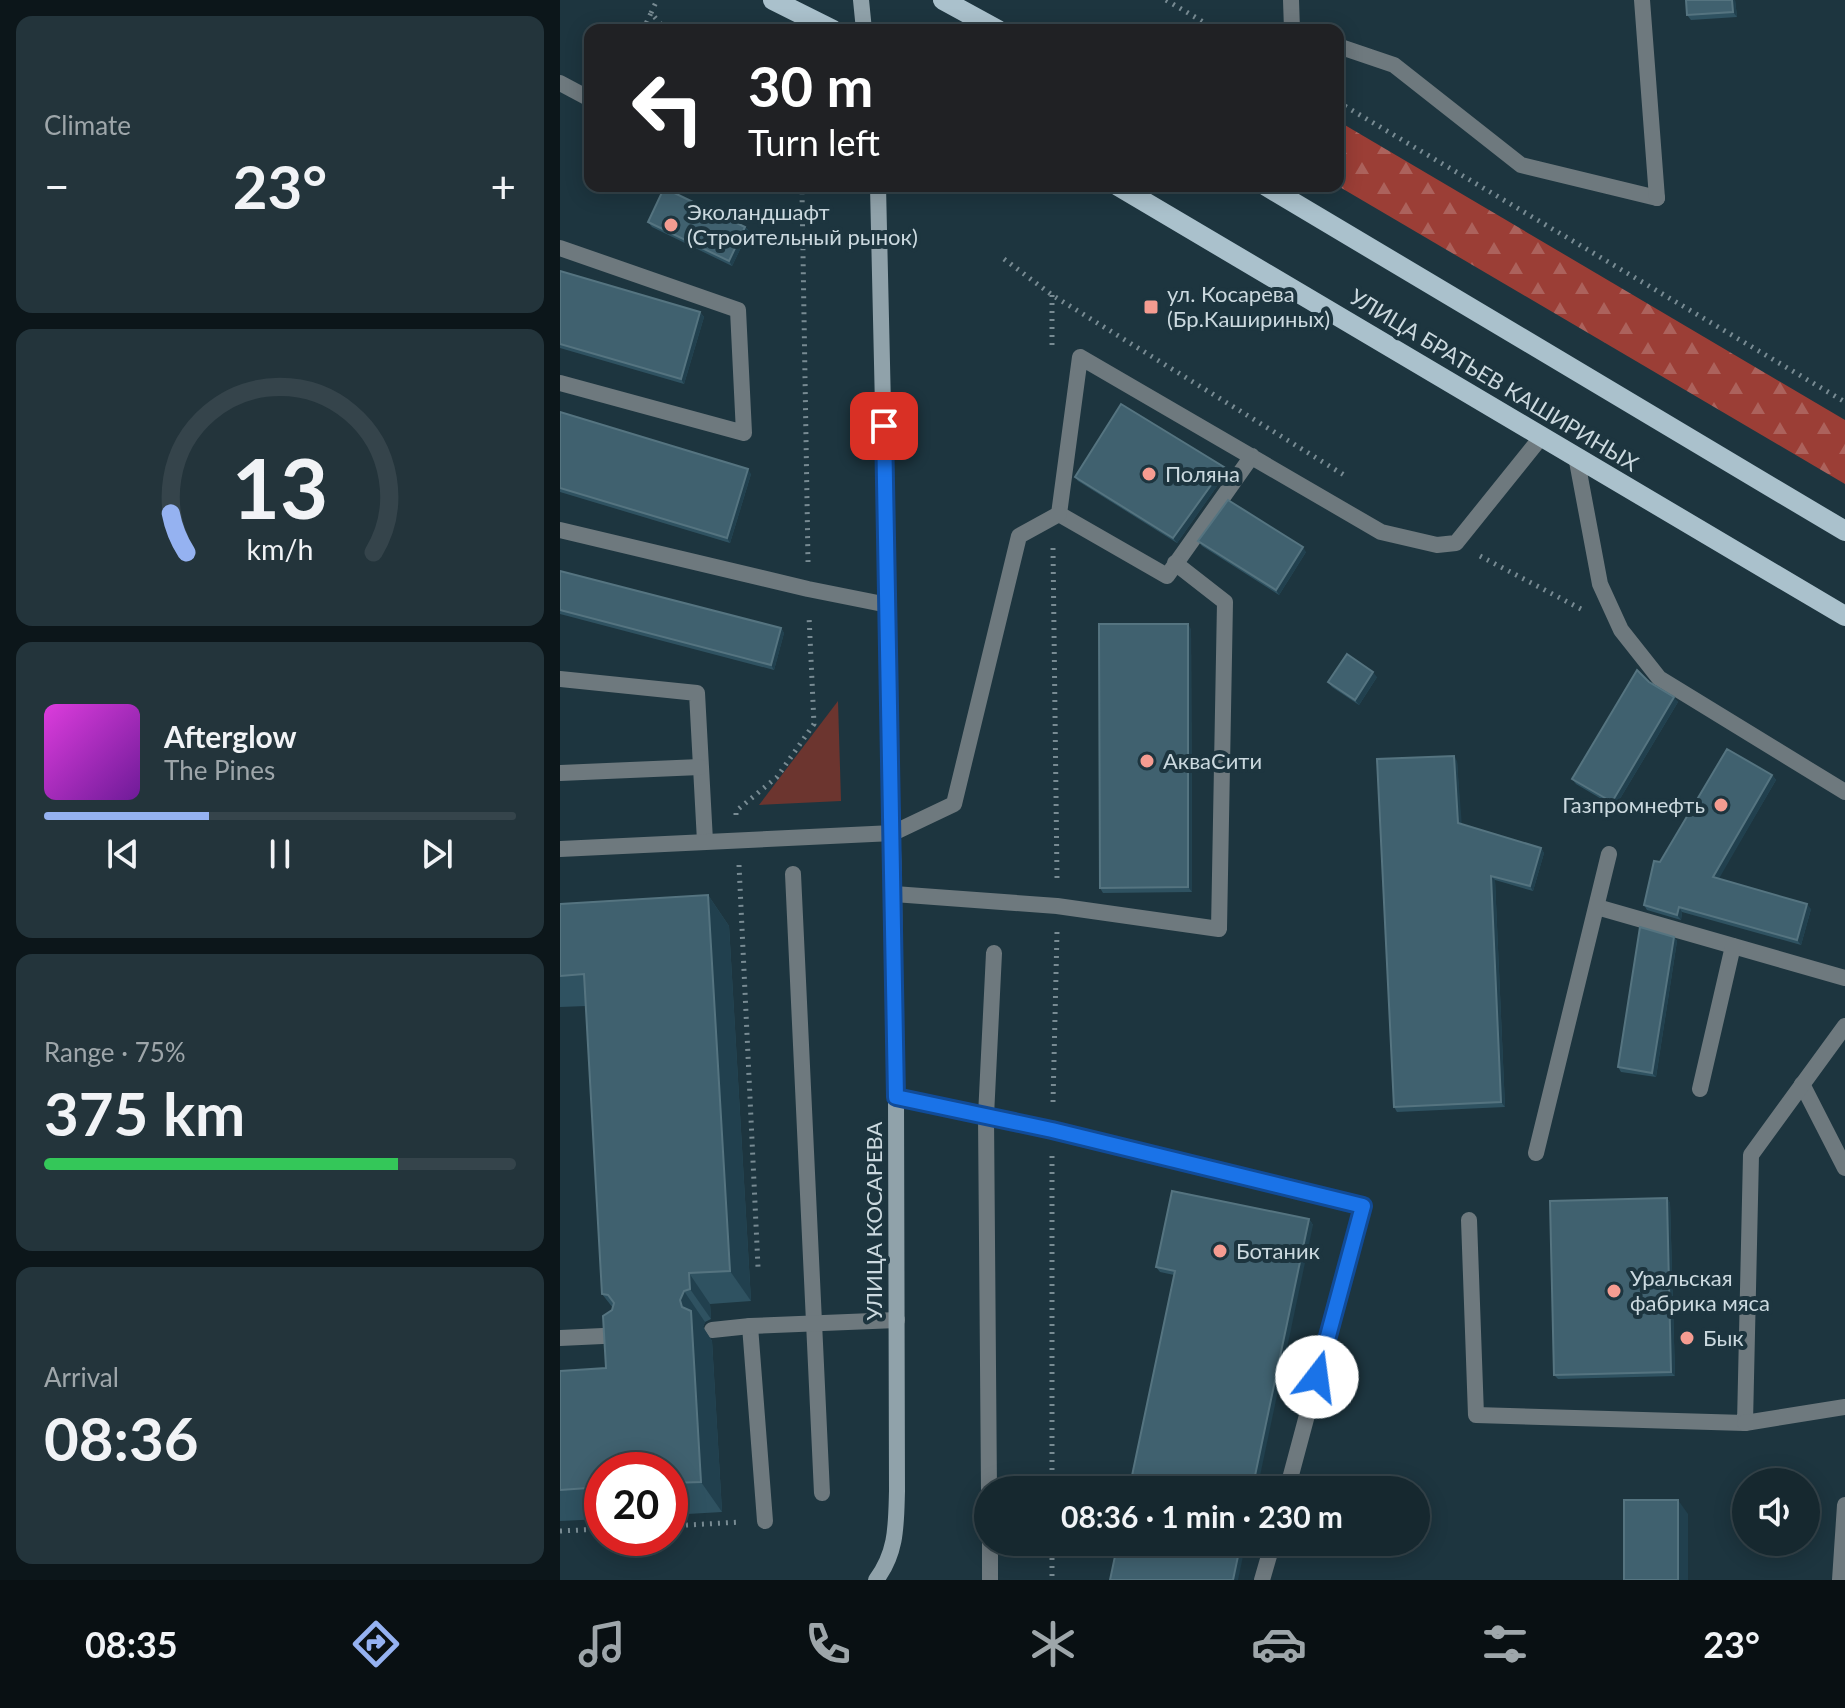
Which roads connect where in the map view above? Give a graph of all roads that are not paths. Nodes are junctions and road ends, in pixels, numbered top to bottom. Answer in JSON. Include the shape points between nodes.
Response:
{"nodes":[{"id":1,"x":773,"y":0,"type":"edge"},
{"id":2,"x":861,"y":0,"type":"edge"},
{"id":3,"x":943,"y":0,"type":"edge"},
{"id":4,"x":1291,"y":0,"type":"edge"},
{"id":5,"x":1642,"y":0,"type":"edge"},
{"id":6,"x":821,"y":24,"type":"edge"},
{"id":7,"x":863,"y":24,"type":"edge"},
{"id":8,"x":987,"y":24,"type":"edge"},
{"id":9,"x":1292,"y":24,"type":"edge"},
{"id":10,"x":1344,"y":48,"type":"edge"},
{"id":11,"x":560,"y":83,"type":"edge"},
{"id":12,"x":584,"y":96,"type":"edge"},
{"id":13,"x":878,"y":192,"type":"edge"},
{"id":14,"x":1128,"y":192,"type":"edge"},
{"id":15,"x":1276,"y":192,"type":"edge"},
{"id":16,"x":560,"y":248,"type":"edge"},
{"id":17,"x":560,"y":383,"type":"edge"},
{"id":18,"x":1542,"y":436,"type":"junction"},
{"id":19,"x":1252,"y":456,"type":"junction"},
{"id":20,"x":1576,"y":456,"type":"junction"},
{"id":21,"x":1059,"y":514,"type":"junction"},
{"id":22,"x":560,"y":530,"type":"edge"},
{"id":23,"x":1845,"y":531,"type":"edge"},
{"id":24,"x":1175,"y":563,"type":"junction"},
{"id":25,"x":888,"y":605,"type":"junction"},
{"id":26,"x":1845,"y":616,"type":"edge"},
{"id":27,"x":560,"y":679,"type":"edge"},
{"id":28,"x":700,"y":767,"type":"junction"},
{"id":29,"x":560,"y":773,"type":"edge"},
{"id":30,"x":1845,"y":792,"type":"edge"},
{"id":31,"x":893,"y":833,"type":"junction"},
{"id":32,"x":705,"y":841,"type":"junction"},
{"id":33,"x":560,"y":849,"type":"edge"},
{"id":34,"x":1609,"y":854,"type":"dead end"},
{"id":35,"x":793,"y":874,"type":"dead end"},
{"id":36,"x":894,"y":894,"type":"junction"},
{"id":37,"x":1597,"y":907,"type":"junction"},
{"id":38,"x":1733,"y":946,"type":"junction"},
{"id":39,"x":994,"y":953,"type":"dead end"},
{"id":40,"x":1845,"y":978,"type":"edge"},
{"id":41,"x":1845,"y":1026,"type":"edge"},
{"id":42,"x":1802,"y":1084,"type":"junction"},
{"id":43,"x":1700,"y":1089,"type":"dead end"},
{"id":44,"x":896,"y":1097,"type":"junction"},
{"id":45,"x":986,"y":1116,"type":"junction"},
{"id":46,"x":1536,"y":1153,"type":"dead end"},
{"id":47,"x":1845,"y":1168,"type":"edge"},
{"id":48,"x":1469,"y":1220,"type":"dead end"},
{"id":49,"x":897,"y":1320,"type":"junction"},
{"id":50,"x":815,"y":1323,"type":"junction"},
{"id":51,"x":750,"y":1326,"type":"junction"},
{"id":52,"x":712,"y":1330,"type":"edge"},
{"id":53,"x":624,"y":1335,"type":"edge"},
{"id":54,"x":560,"y":1338,"type":"edge"},
{"id":55,"x":1845,"y":1407,"type":"edge"},
{"id":56,"x":1745,"y":1423,"type":"junction"},
{"id":57,"x":989,"y":1476,"type":"edge"},
{"id":58,"x":1291,"y":1476,"type":"edge"},
{"id":59,"x":822,"y":1493,"type":"dead end"},
{"id":60,"x":1845,"y":1505,"type":"edge"},
{"id":61,"x":765,"y":1521,"type":"road end"},
{"id":62,"x":990,"y":1556,"type":"edge"},
{"id":63,"x":1269,"y":1556,"type":"edge"},
{"id":64,"x":876,"y":1580,"type":"edge"},
{"id":65,"x":990,"y":1580,"type":"edge"},
{"id":66,"x":1262,"y":1580,"type":"edge"},
{"id":67,"x":1840,"y":1580,"type":"edge"}],
"edges":[{"from":1,"to":6,"type":"main road"},
{"from":2,"to":7,"type":"main road"},
{"from":3,"to":8,"type":"main road"},
{"from":4,"to":9,"type":"street"},
{"from":5,"to":10,"type":"street","via":[[1657,198],[1521,165],[1394,65]]},
{"from":11,"to":12,"type":"street"},
{"from":13,"to":25,"type":"main road","name":"УЛИЦА КОСАРЕВА"},
{"from":14,"to":18,"type":"main road","name":"УЛИЦА БРАТЬЕВ КАШИРИНЫХ"},
{"from":15,"to":23,"type":"main road"},
{"from":16,"to":17,"type":"street","via":[[738,310],[744,433]]},
{"from":18,"to":19,"type":"street","via":[[1456,543],[1437,545],[1381,532]]},
{"from":18,"to":20,"type":"main road","name":"УЛИЦА БРАТЬЕВ КАШИРИНЫХ"},
{"from":19,"to":21,"type":"street","via":[[1080,357]]},
{"from":19,"to":24,"type":"street"},
{"from":20,"to":26,"type":"main road","name":"УЛИЦА БРАТЬЕВ КАШИРИНЫХ"},
{"from":20,"to":30,"type":"street","via":[[1600,584],[1621,630],[1659,678]]},
{"from":21,"to":24,"type":"street","via":[[1167,576]]},
{"from":21,"to":31,"type":"street","via":[[1019,536],[954,804]]},
{"from":22,"to":25,"type":"street"},
{"from":24,"to":36,"type":"street","via":[[1225,602],[1219,929],[1057,906]]},
{"from":25,"to":31,"type":"main road","name":"УЛИЦА КОСАРЕВА"},
{"from":27,"to":28,"type":"street","via":[[697,693]]},
{"from":28,"to":29,"type":"street"},
{"from":28,"to":32,"type":"street"},
{"from":31,"to":32,"type":"street"},
{"from":31,"to":36,"type":"main road","name":"УЛИЦА КОСАРЕВА"},
{"from":32,"to":33,"type":"street"},
{"from":34,"to":37,"type":"street"},
{"from":35,"to":50,"type":"street"},
{"from":36,"to":44,"type":"main road","name":"УЛИЦА КОСАРЕВА"},
{"from":37,"to":38,"type":"street"},
{"from":37,"to":46,"type":"street"},
{"from":38,"to":40,"type":"street"},
{"from":38,"to":43,"type":"street"},
{"from":39,"to":45,"type":"street"},
{"from":41,"to":42,"type":"street"},
{"from":42,"to":47,"type":"street"},
{"from":42,"to":56,"type":"street","via":[[1751,1155]]},
{"from":44,"to":45,"type":"street"},
{"from":44,"to":49,"type":"main road","name":"УЛИЦА КОСАРЕВА"},
{"from":45,"to":57,"type":"street"},
{"from":45,"to":58,"type":"street","via":[[1363,1206]]},
{"from":48,"to":56,"type":"street","via":[[1476,1415]]},
{"from":49,"to":50,"type":"street"},
{"from":49,"to":64,"type":"main road","name":"УЛИЦА КОСАРЕВА","via":[[896,1522],[893,1549]]},
{"from":50,"to":51,"type":"street"},
{"from":50,"to":59,"type":"street"},
{"from":51,"to":52,"type":"street"},
{"from":51,"to":61,"type":"street"},
{"from":53,"to":54,"type":"street"},
{"from":55,"to":56,"type":"street"},
{"from":60,"to":67,"type":"street"},
{"from":62,"to":65,"type":"street"},
{"from":63,"to":66,"type":"street"}]}
